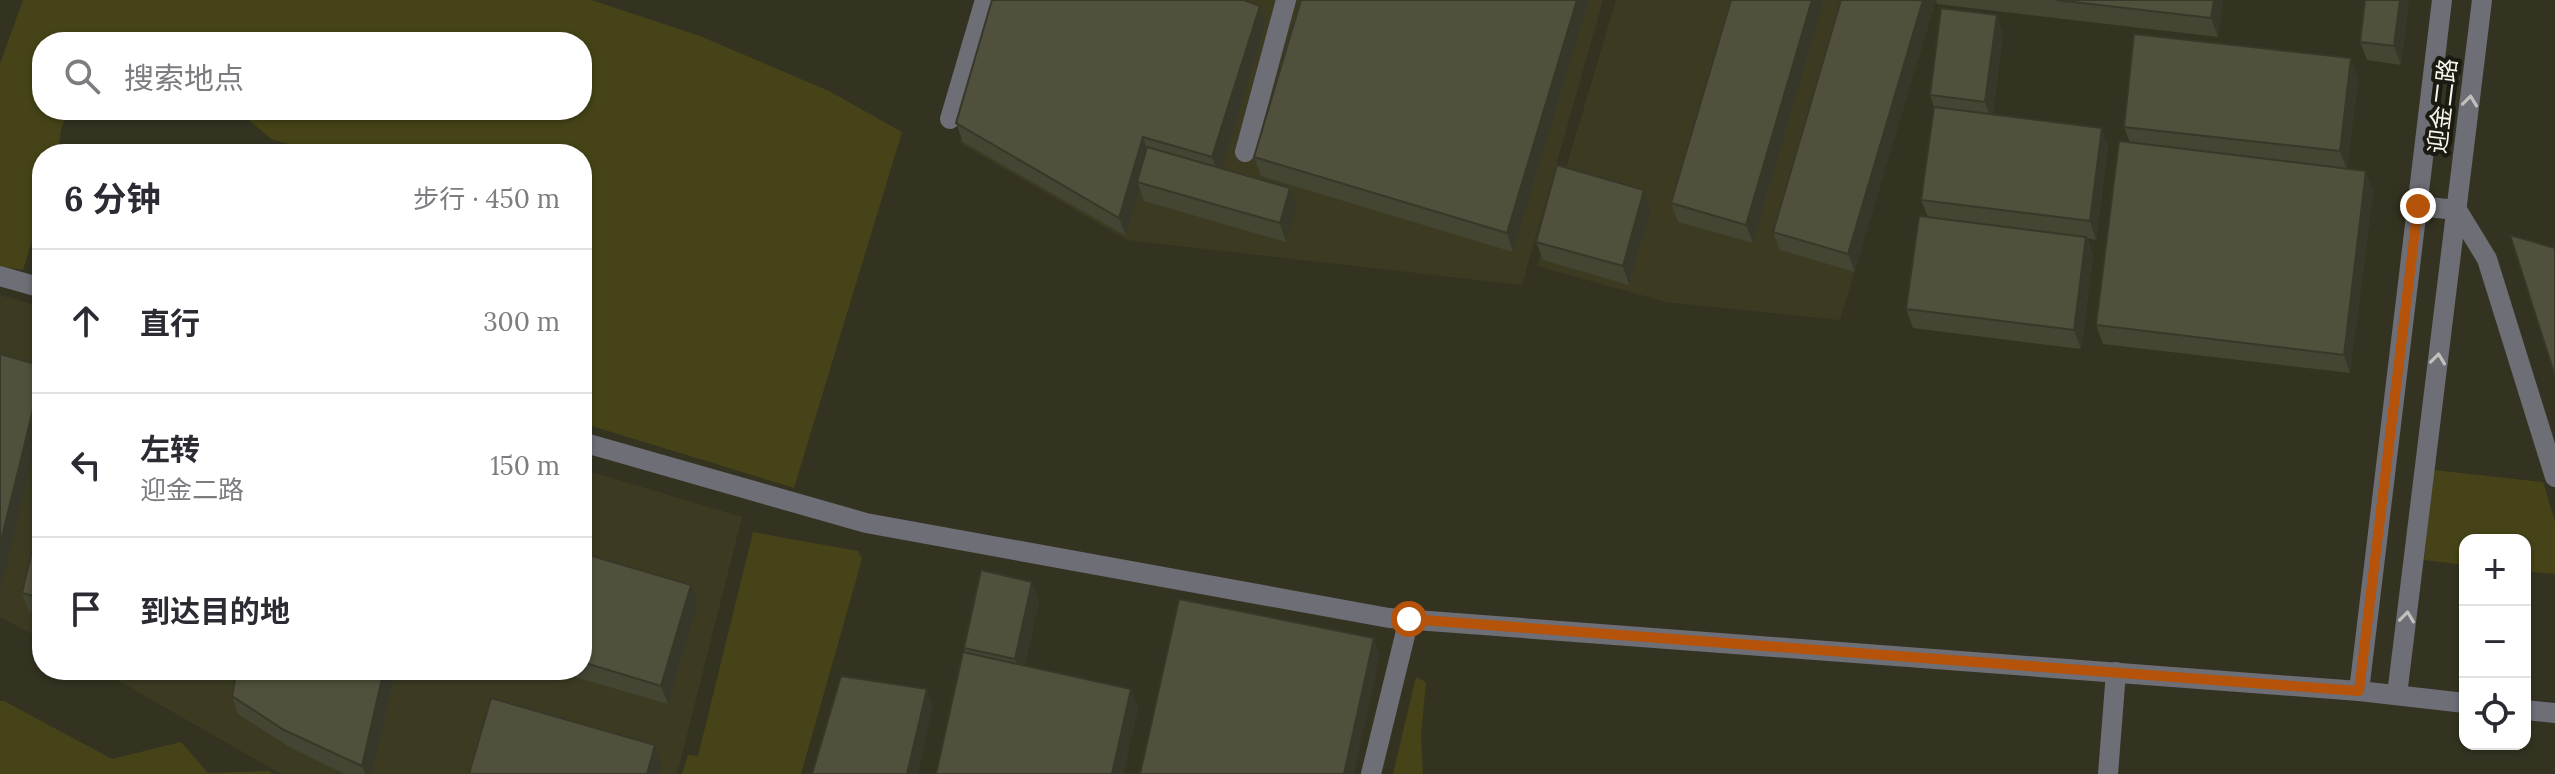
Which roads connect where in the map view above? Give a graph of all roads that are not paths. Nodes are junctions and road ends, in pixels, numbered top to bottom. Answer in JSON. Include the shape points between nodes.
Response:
{"nodes":[{"id":1,"x":985,"y":0,"type":"edge"},
{"id":2,"x":1286,"y":0,"type":"edge"},
{"id":3,"x":2442,"y":0,"type":"edge"},
{"id":4,"x":2482,"y":0,"type":"edge"},
{"id":5,"x":950,"y":119,"type":"dead end"},
{"id":6,"x":1245,"y":152,"type":"dead end"},
{"id":7,"x":2418,"y":206,"type":"junction"},
{"id":8,"x":2457,"y":210,"type":"junction"},
{"id":9,"x":0,"y":276,"type":"edge"},
{"id":10,"x":32,"y":285,"type":"edge"},
{"id":11,"x":2545,"y":420,"type":"edge"},
{"id":12,"x":592,"y":445,"type":"edge"},
{"id":13,"x":2555,"y":477,"type":"edge"},
{"id":14,"x":1409,"y":619,"type":"junction"},
{"id":15,"x":2116,"y":672,"type":"junction"},
{"id":16,"x":2359,"y":691,"type":"junction"},
{"id":17,"x":2397,"y":695,"type":"junction"},
{"id":18,"x":2459,"y":702,"type":"edge"},
{"id":19,"x":2531,"y":711,"type":"edge"},
{"id":20,"x":2555,"y":713,"type":"edge"},
{"id":21,"x":1371,"y":774,"type":"edge"},
{"id":22,"x":2108,"y":774,"type":"edge"}],
"edges":[{"from":1,"to":5,"type":"street"},
{"from":2,"to":6,"type":"street"},
{"from":3,"to":7,"type":"street","name":"迎金二路"},
{"from":8,"to":4,"type":"street","name":"迎金二路","one_way":true},
{"from":7,"to":8,"type":"street"},
{"from":7,"to":16,"type":"street","name":"迎金二路"},
{"from":8,"to":11,"type":"street","via":[[2487,259]]},
{"from":17,"to":8,"type":"street","name":"迎金二路","one_way":true},
{"from":9,"to":10,"type":"street"},
{"from":11,"to":13,"type":"street"},
{"from":12,"to":14,"type":"street","via":[[866,523]]},
{"from":14,"to":15,"type":"street"},
{"from":14,"to":21,"type":"street"},
{"from":15,"to":16,"type":"street"},
{"from":15,"to":22,"type":"street"},
{"from":16,"to":17,"type":"street"},
{"from":17,"to":18,"type":"street"},
{"from":19,"to":20,"type":"street"}]}
